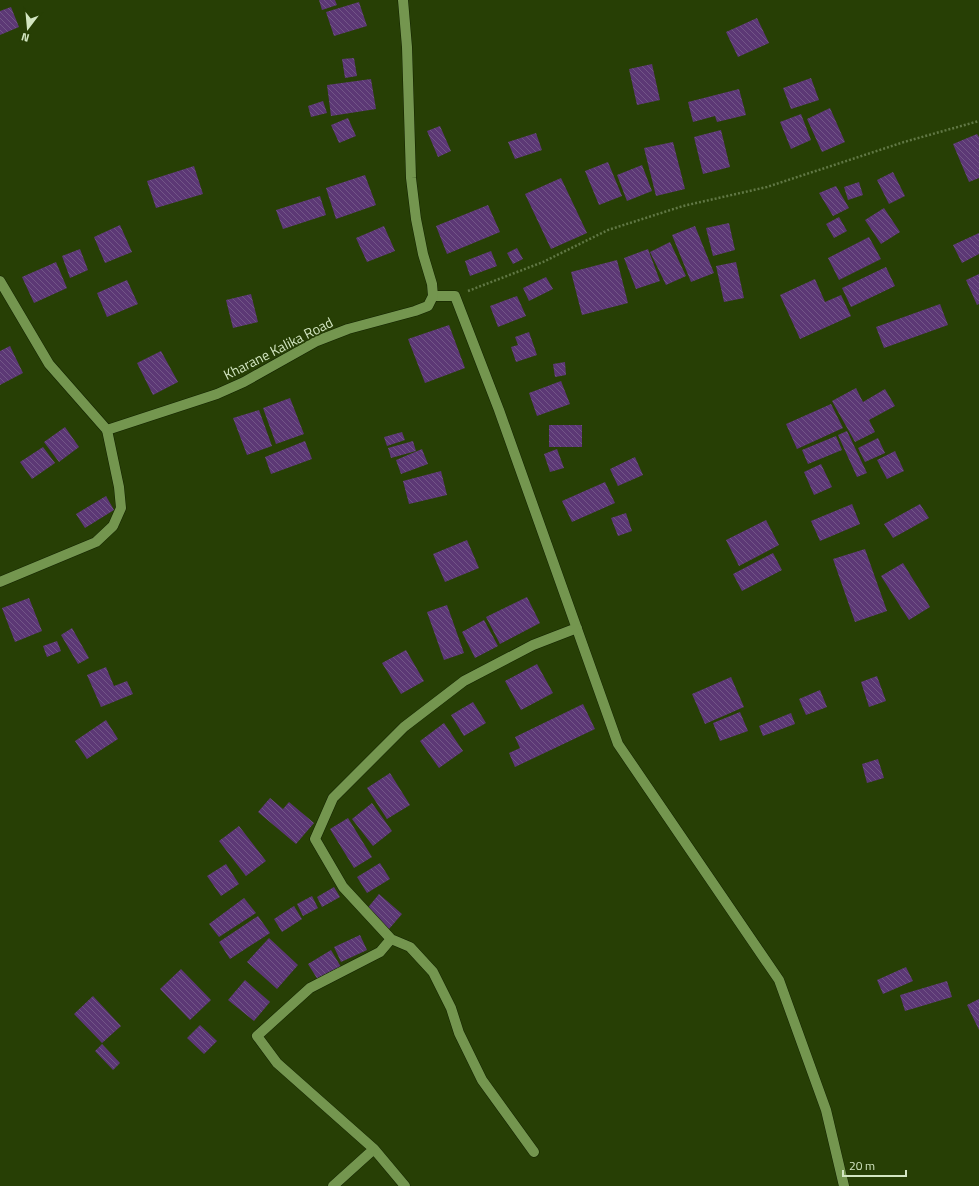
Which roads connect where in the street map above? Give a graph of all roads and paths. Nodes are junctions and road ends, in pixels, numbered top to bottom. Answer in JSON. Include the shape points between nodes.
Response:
{"nodes":[{"id":1,"x":403,"y":0,"type":"edge"},
{"id":2,"x":979,"y":121,"type":"edge"},
{"id":3,"x":0,"y":281,"type":"edge"},
{"id":4,"x":433,"y":296,"type":"junction"},
{"id":5,"x":455,"y":296,"type":"junction"},
{"id":6,"x":108,"y":430,"type":"junction"},
{"id":7,"x":0,"y":582,"type":"edge"},
{"id":8,"x":577,"y":628,"type":"junction"},
{"id":9,"x":391,"y":939,"type":"junction"},
{"id":10,"x":374,"y":1149,"type":"junction"},
{"id":11,"x":534,"y":1152,"type":"dead end"},
{"id":12,"x":334,"y":1186,"type":"edge"},
{"id":13,"x":405,"y":1186,"type":"edge"},
{"id":14,"x":844,"y":1186,"type":"edge"}],
"edges":[{"from":1,"to":4,"type":"street","via":[[407,48],[410,178]]},
{"from":2,"to":5,"type":"path","via":[[904,142],[767,187],[683,206],[608,230],[543,262]]},
{"from":3,"to":6,"type":"street","via":[[49,364]]},
{"from":4,"to":5,"type":"street"},
{"from":4,"to":6,"type":"street","name":"Kharane Kalika Road","via":[[428,306],[348,329],[317,341],[244,382],[217,394]]},
{"from":5,"to":8,"type":"street","via":[[500,410]]},
{"from":6,"to":7,"type":"street","via":[[121,508],[113,526],[96,542]]},
{"from":8,"to":9,"type":"street","via":[[532,645],[464,681],[404,727],[333,798],[315,839],[343,887]]},
{"from":8,"to":14,"type":"street","via":[[618,744],[779,980],[826,1110]]},
{"from":9,"to":10,"type":"street","via":[[380,952],[310,988],[257,1036],[277,1063]]},
{"from":9,"to":11,"type":"street","via":[[410,947],[434,972],[482,1080]]},
{"from":10,"to":12,"type":"street"},
{"from":10,"to":13,"type":"street"}]}
